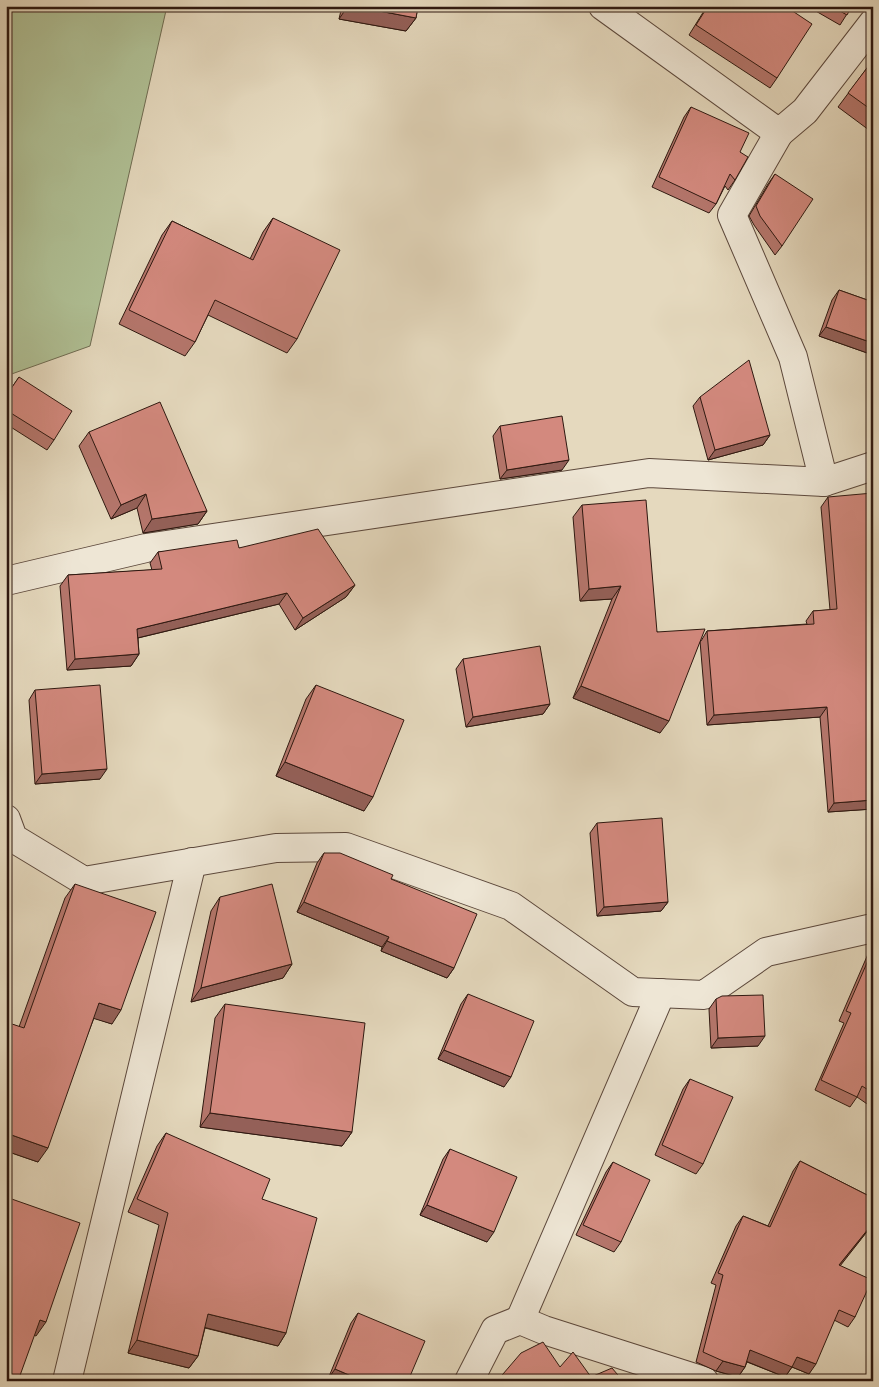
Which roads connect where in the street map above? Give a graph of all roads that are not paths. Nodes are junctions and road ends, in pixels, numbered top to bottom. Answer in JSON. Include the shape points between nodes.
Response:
{"nodes":[{"id":1,"x":603,"y":6,"type":"edge"},
{"id":2,"x":873,"y":23,"type":"edge"},
{"id":3,"x":779,"y":133,"type":"junction"},
{"id":4,"x":873,"y":466,"type":"edge"},
{"id":5,"x":824,"y":482,"type":"junction"},
{"id":6,"x":6,"y":581,"type":"edge"},
{"id":7,"x":6,"y":819,"type":"edge"},
{"id":8,"x":192,"y":862,"type":"junction"},
{"id":9,"x":873,"y":928,"type":"edge"},
{"id":10,"x":661,"y":993,"type":"junction"},
{"id":11,"x":520,"y":1320,"type":"junction"},
{"id":12,"x":67,"y":1381,"type":"edge"},
{"id":13,"x":469,"y":1381,"type":"edge"},
{"id":14,"x":704,"y":1381,"type":"edge"}],
"edges":[{"from":1,"to":3,"type":"street"},
{"from":2,"to":3,"type":"street","via":[[805,111]]},
{"from":3,"to":5,"type":"street","via":[[732,215],[793,357]]},
{"from":4,"to":5,"type":"street"},
{"from":5,"to":6,"type":"street","via":[[649,473],[146,548]]},
{"from":7,"to":8,"type":"street","via":[[13,838],[84,881]]},
{"from":8,"to":10,"type":"street","via":[[276,848],[346,847],[511,906],[633,992]]},
{"from":8,"to":12,"type":"street"},
{"from":9,"to":10,"type":"street","via":[[766,952],[704,994]]},
{"from":10,"to":11,"type":"street"},
{"from":11,"to":13,"type":"street","via":[[495,1330]]},
{"from":11,"to":14,"type":"street"}]}
